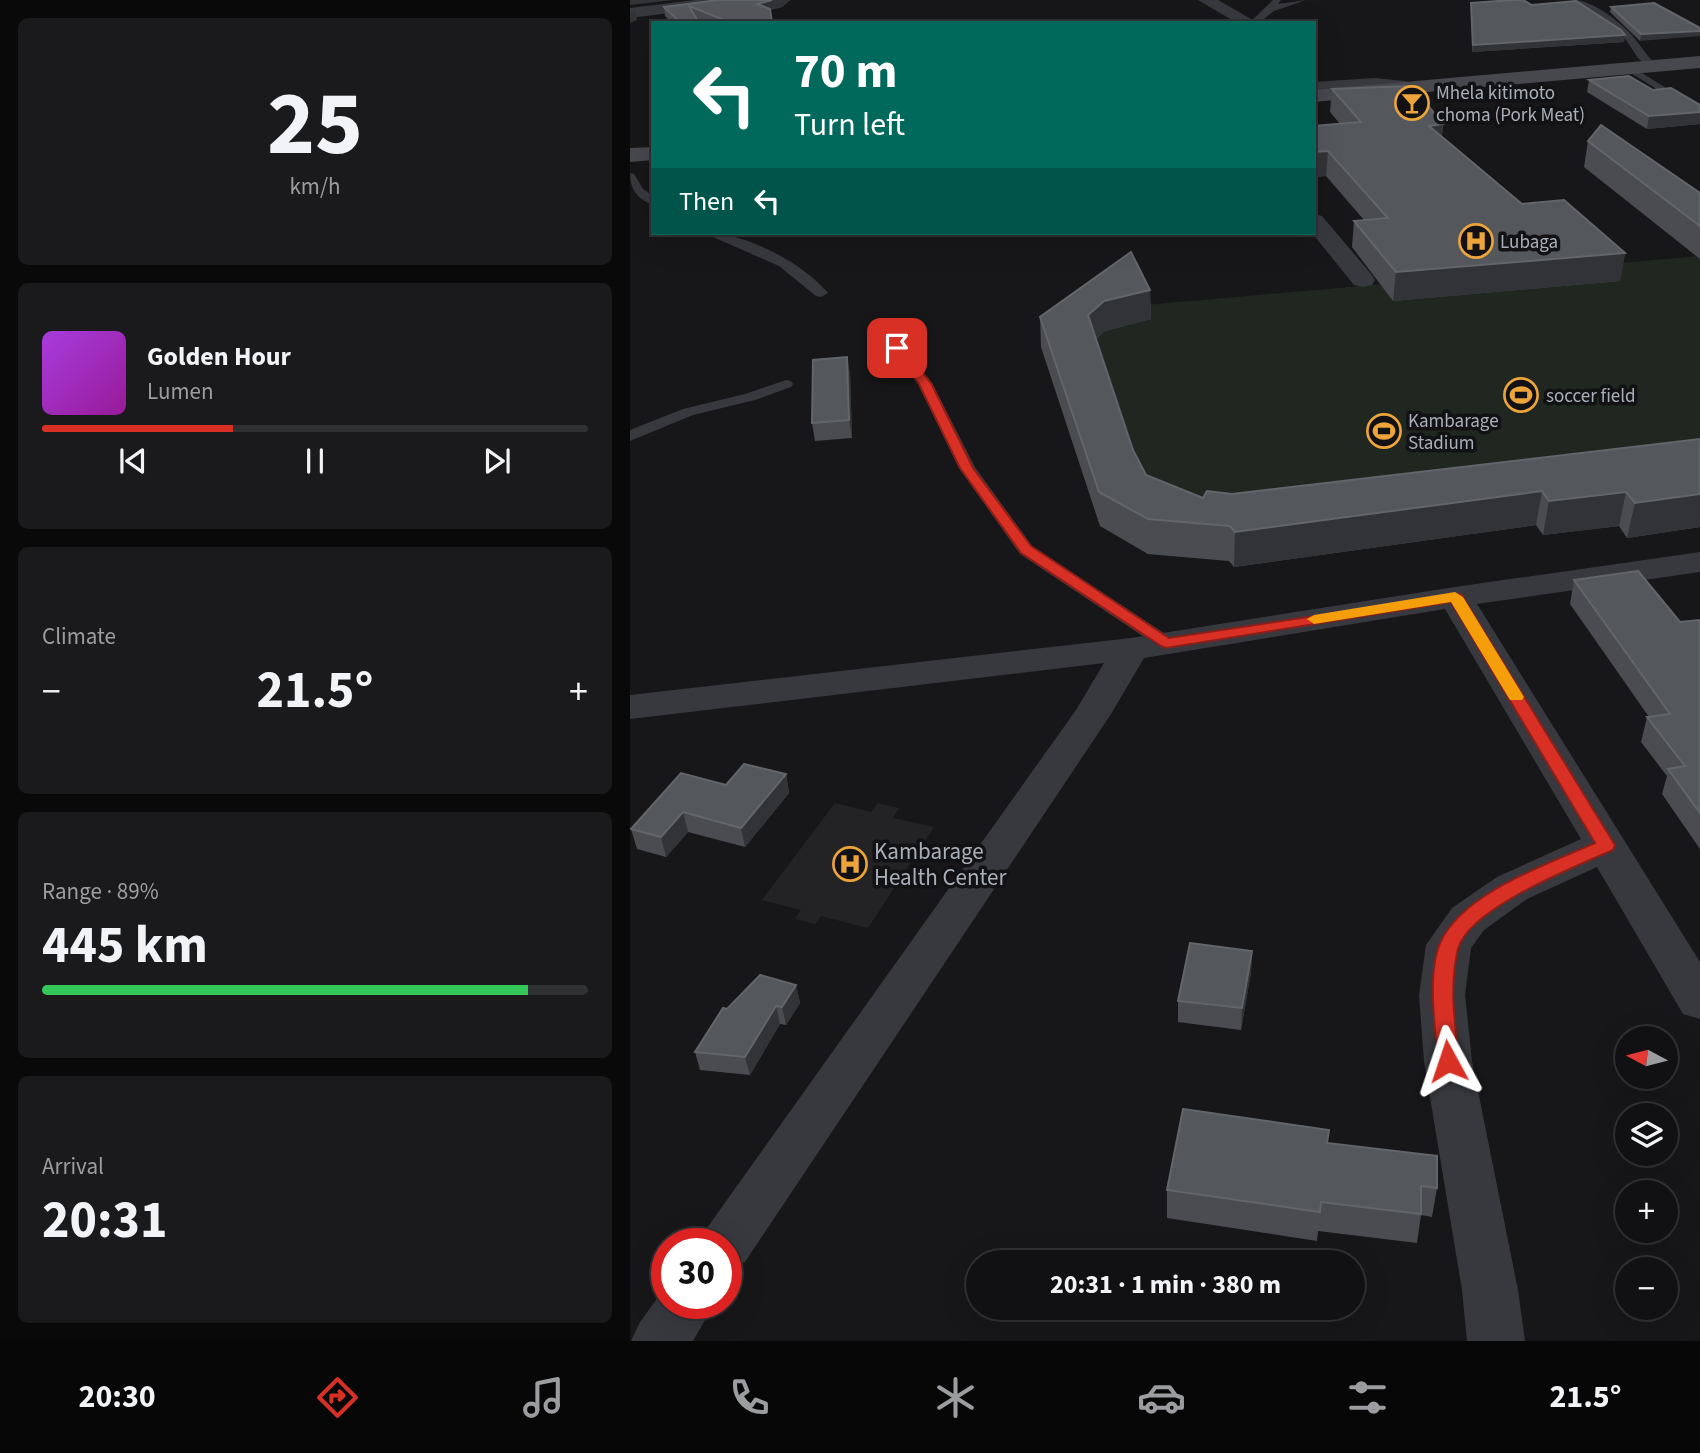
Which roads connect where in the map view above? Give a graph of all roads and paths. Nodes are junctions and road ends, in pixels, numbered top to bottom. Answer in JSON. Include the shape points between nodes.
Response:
{"nodes":[{"id":1,"x":733,"y":0,"type":"edge"},
{"id":2,"x":1206,"y":0,"type":"edge"},
{"id":3,"x":1277,"y":0,"type":"edge"},
{"id":4,"x":1302,"y":0,"type":"edge"},
{"id":5,"x":700,"y":3,"type":"edge"},
{"id":6,"x":1578,"y":3,"type":"edge"},
{"id":7,"x":1271,"y":9,"type":"junction"},
{"id":8,"x":630,"y":13,"type":"edge"},
{"id":9,"x":1247,"y":21,"type":"edge"},
{"id":10,"x":1254,"y":21,"type":"edge"},
{"id":11,"x":1700,"y":62,"type":"edge"},
{"id":12,"x":1653,"y":66,"type":"junction"},
{"id":13,"x":1629,"y":68,"type":"junction"},
{"id":14,"x":1316,"y":88,"type":"edge"},
{"id":15,"x":1700,"y":113,"type":"edge"},
{"id":16,"x":651,"y":153,"type":"edge"},
{"id":17,"x":630,"y":155,"type":"edge"},
{"id":18,"x":630,"y":176,"type":"edge"},
{"id":19,"x":651,"y":200,"type":"edge"},
{"id":20,"x":1316,"y":223,"type":"edge"},
{"id":21,"x":715,"y":235,"type":"edge"},
{"id":22,"x":1363,"y":280,"type":"dead end"},
{"id":23,"x":821,"y":293,"type":"dead end"},
{"id":24,"x":889,"y":322,"type":"dead end"},
{"id":25,"x":786,"y":384,"type":"dead end"},
{"id":26,"x":630,"y":436,"type":"edge"},
{"id":27,"x":1700,"y":562,"type":"edge"},
{"id":28,"x":1455,"y":597,"type":"junction"},
{"id":29,"x":1149,"y":646,"type":"junction"},
{"id":30,"x":630,"y":706,"type":"edge"},
{"id":31,"x":1606,"y":845,"type":"junction"},
{"id":32,"x":1700,"y":1001,"type":"edge"},
{"id":33,"x":738,"y":1228,"type":"edge"},
{"id":34,"x":675,"y":1319,"type":"edge"},
{"id":35,"x":660,"y":1341,"type":"edge"},
{"id":36,"x":1496,"y":1341,"type":"edge"}],
"edges":[{"from":1,"to":5,"type":"street"},
{"from":2,"to":9,"type":"street"},
{"from":3,"to":7,"type":"lane"},
{"from":4,"to":7,"type":"lane"},
{"from":5,"to":8,"type":"street"},
{"from":6,"to":12,"type":"lane","via":[[1625,32]]},
{"from":7,"to":10,"type":"lane"},
{"from":11,"to":12,"type":"main road"},
{"from":12,"to":13,"type":"main road"},
{"from":13,"to":14,"type":"main road","via":[[1405,87]]},
{"from":13,"to":15,"type":"lane"},
{"from":16,"to":17,"type":"main road"},
{"from":18,"to":19,"type":"lane"},
{"from":20,"to":22,"type":"street"},
{"from":21,"to":23,"type":"lane","via":[[770,256]]},
{"from":24,"to":29,"type":"lane","via":[[897,348],[925,383],[967,468],[1026,550]]},
{"from":25,"to":26,"type":"lane","via":[[688,412]]},
{"from":27,"to":28,"type":"street"},
{"from":28,"to":29,"type":"street"},
{"from":28,"to":31,"type":"street"},
{"from":29,"to":30,"type":"street"},
{"from":29,"to":33,"type":"street","via":[[1091,714]]},
{"from":31,"to":32,"type":"street"},
{"from":31,"to":36,"type":"street","via":[[1512,888],[1468,919],[1449,945],[1442,995],[1448,1061]]},
{"from":34,"to":35,"type":"street"}]}
